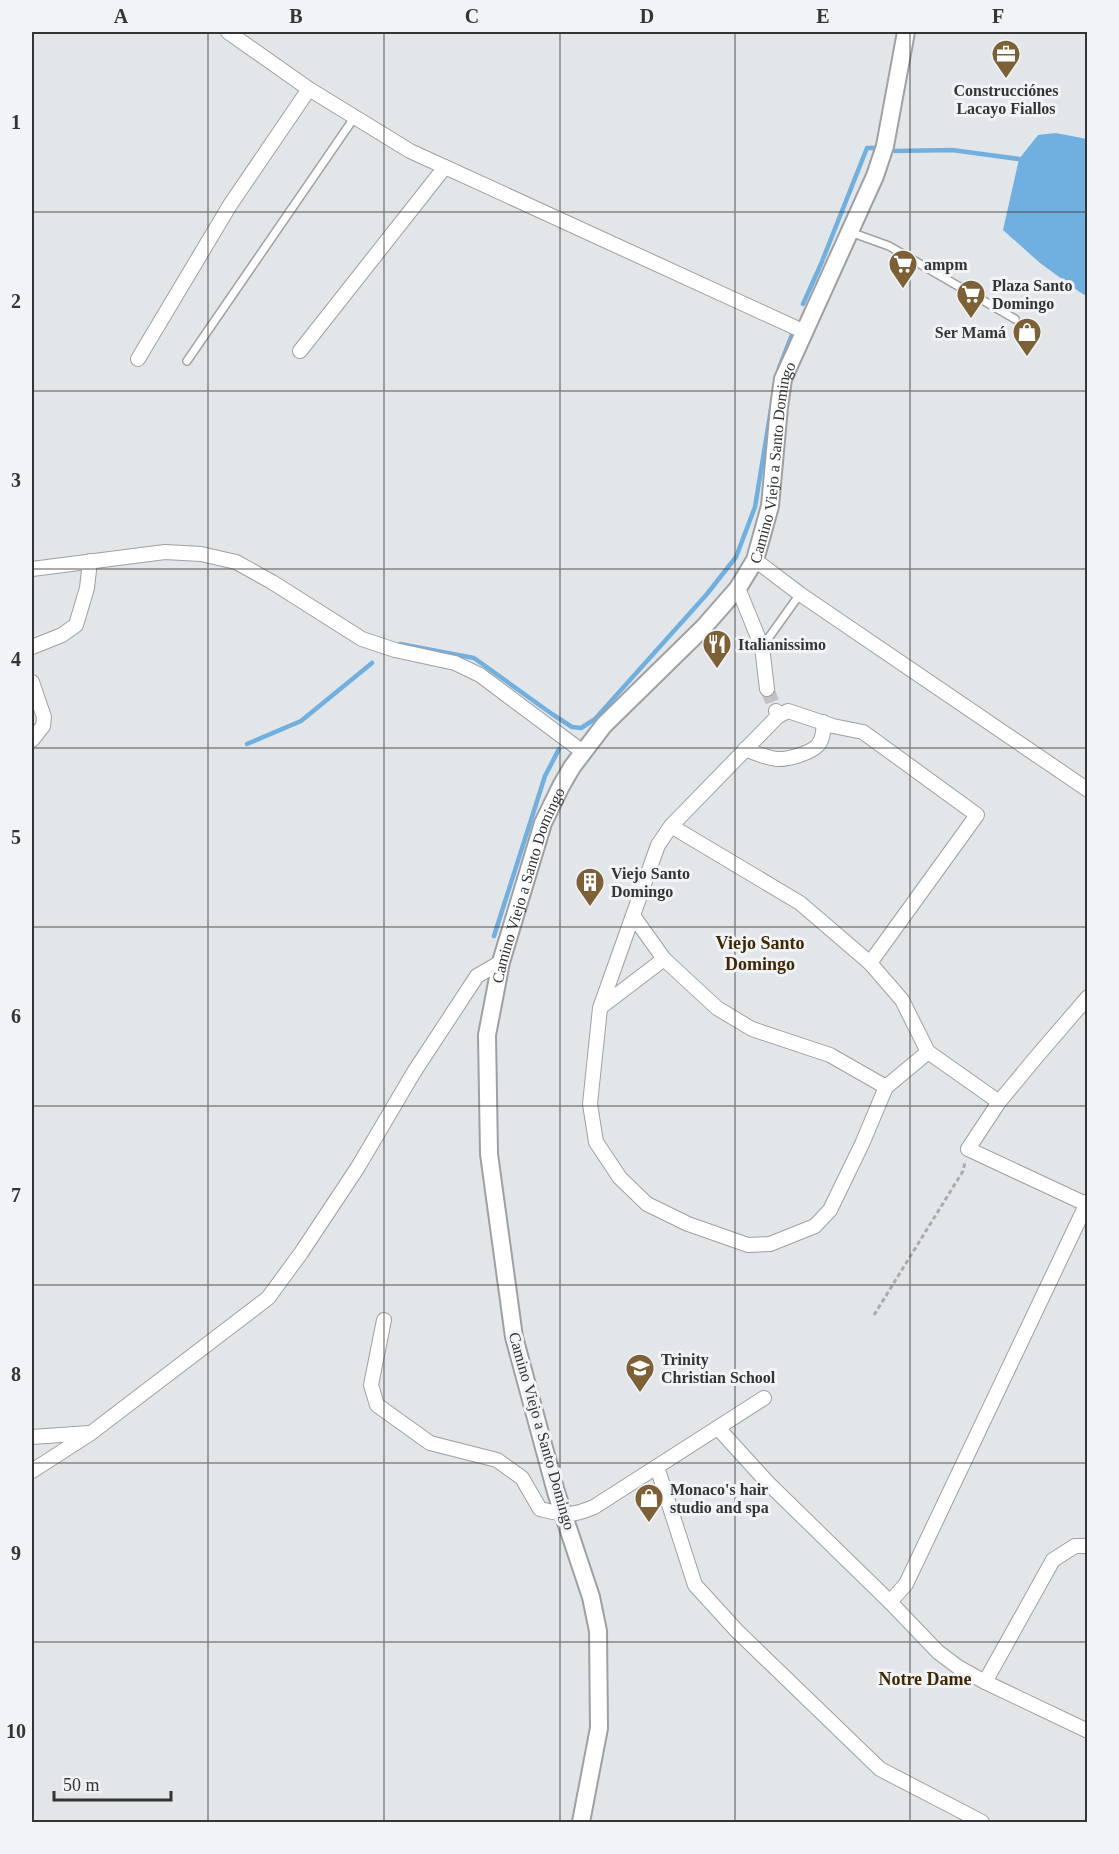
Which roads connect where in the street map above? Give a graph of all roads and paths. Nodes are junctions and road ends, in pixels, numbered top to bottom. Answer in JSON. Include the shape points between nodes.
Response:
{"nodes":[{"id":1,"x":228,"y":32,"type":"edge"},
{"id":2,"x":906,"y":32,"type":"edge"},
{"id":3,"x":309,"y":88,"type":"junction"},
{"id":4,"x":354,"y":118,"type":"junction"},
{"id":5,"x":445,"y":167,"type":"junction"},
{"id":6,"x":850,"y":232,"type":"junction"},
{"id":7,"x":1015,"y":319,"type":"dead end"},
{"id":8,"x":805,"y":332,"type":"junction"},
{"id":9,"x":300,"y":351,"type":"dead end"},
{"id":10,"x":138,"y":359,"type":"dead end"},
{"id":11,"x":187,"y":361,"type":"dead end"},
{"id":12,"x":755,"y":560,"type":"junction"},
{"id":13,"x":90,"y":561,"type":"junction"},
{"id":14,"x":32,"y":569,"type":"edge"},
{"id":15,"x":738,"y":588,"type":"junction"},
{"id":16,"x":800,"y":594,"type":"junction"},
{"id":17,"x":32,"y":647,"type":"edge"},
{"id":18,"x":762,"y":647,"type":"junction"},
{"id":19,"x":32,"y":682,"type":"edge"},
{"id":20,"x":767,"y":689,"type":"tunnel mouth"},
{"id":21,"x":823,"y":722,"type":"junction"},
{"id":22,"x":32,"y":740,"type":"edge"},
{"id":23,"x":745,"y":749,"type":"junction"},
{"id":24,"x":583,"y":752,"type":"junction"},
{"id":25,"x":1088,"y":790,"type":"edge"},
{"id":26,"x":671,"y":826,"type":"junction"},
{"id":27,"x":634,"y":917,"type":"junction"},
{"id":28,"x":664,"y":959,"type":"junction"},
{"id":29,"x":501,"y":962,"type":"junction"},
{"id":30,"x":870,"y":963,"type":"junction"},
{"id":31,"x":1088,"y":997,"type":"edge"},
{"id":32,"x":600,"y":1008,"type":"junction"},
{"id":33,"x":928,"y":1052,"type":"junction"},
{"id":34,"x":886,"y":1087,"type":"junction"},
{"id":35,"x":999,"y":1102,"type":"junction"},
{"id":36,"x":968,"y":1149,"type":"junction"},
{"id":37,"x":1087,"y":1202,"type":"edge"},
{"id":38,"x":874,"y":1315,"type":"dead end"},
{"id":39,"x":384,"y":1320,"type":"dead end"},
{"id":40,"x":764,"y":1398,"type":"dead end"},
{"id":41,"x":718,"y":1428,"type":"junction"},
{"id":42,"x":91,"y":1433,"type":"junction"},
{"id":43,"x":32,"y":1437,"type":"edge"},
{"id":44,"x":657,"y":1467,"type":"junction"},
{"id":45,"x":32,"y":1471,"type":"edge"},
{"id":46,"x":565,"y":1515,"type":"junction"},
{"id":47,"x":1088,"y":1546,"type":"edge"},
{"id":48,"x":890,"y":1602,"type":"junction"},
{"id":49,"x":985,"y":1682,"type":"junction"},
{"id":50,"x":1088,"y":1731,"type":"edge"},
{"id":51,"x":581,"y":1822,"type":"edge"},
{"id":52,"x":982,"y":1822,"type":"edge"}],
"edges":[{"from":1,"to":3,"type":"street"},
{"from":2,"to":6,"type":"street","name":"Camino Viejo a Santo Domingo","via":[[885,146]]},
{"from":3,"to":4,"type":"street"},
{"from":3,"to":10,"type":"street","via":[[230,205]]},
{"from":4,"to":5,"type":"street"},
{"from":4,"to":11,"type":"lane"},
{"from":5,"to":8,"type":"street"},
{"from":5,"to":9,"type":"street"},
{"from":6,"to":7,"type":"lane","via":[[889,246]]},
{"from":6,"to":8,"type":"street","name":"Camino Viejo a Santo Domingo"},
{"from":8,"to":12,"type":"street","name":"Camino Viejo a Santo Domingo","via":[[783,379],[770,506]]},
{"from":12,"to":15,"type":"street","name":"Camino Viejo a Santo Domingo"},
{"from":12,"to":16,"type":"street"},
{"from":13,"to":14,"type":"street"},
{"from":13,"to":17,"type":"street","via":[[76,625]]},
{"from":13,"to":24,"type":"street","via":[[165,552],[201,554],[236,562],[362,639],[455,663],[480,675]]},
{"from":15,"to":18,"type":"street"},
{"from":15,"to":24,"type":"street","name":"Camino Viejo a Santo Domingo","via":[[604,725]]},
{"from":16,"to":18,"type":"lane"},
{"from":16,"to":25,"type":"street"},
{"from":18,"to":20,"type":"street"},
{"from":19,"to":22,"type":"street","via":[[44,717],[43,726]]},
{"from":21,"to":23,"type":"street","via":[[788,711],[777,714]]},
{"from":21,"to":23,"type":"street","via":[[818,745],[803,754],[779,759]]},
{"from":21,"to":30,"type":"street","via":[[863,732],[977,814]]},
{"from":23,"to":26,"type":"street"},
{"from":24,"to":29,"type":"street","name":"Camino Viejo a Santo Domingo","via":[[543,823]]},
{"from":26,"to":27,"type":"street","via":[[658,845]]},
{"from":26,"to":30,"type":"street","via":[[800,903]]},
{"from":27,"to":28,"type":"street"},
{"from":27,"to":32,"type":"street"},
{"from":28,"to":32,"type":"street"},
{"from":28,"to":34,"type":"street","via":[[717,1008],[752,1029],[830,1055]]},
{"from":29,"to":42,"type":"street","via":[[477,976],[358,1167],[268,1298]]},
{"from":29,"to":46,"type":"street","name":"Camino Viejo a Santo Domingo","via":[[487,1035],[489,1154],[514,1337]]},
{"from":30,"to":33,"type":"street","via":[[902,1000]]},
{"from":31,"to":35,"type":"street"},
{"from":32,"to":34,"type":"street","via":[[590,1104],[597,1142],[620,1178],[647,1204],[688,1224],[748,1245],[770,1244],[814,1226],[830,1210]]},
{"from":33,"to":34,"type":"street"},
{"from":33,"to":35,"type":"street"},
{"from":35,"to":36,"type":"street"},
{"from":36,"to":37,"type":"street"},
{"from":36,"to":38,"type":"path","via":[[963,1171]]},
{"from":37,"to":48,"type":"street","via":[[906,1584]]},
{"from":39,"to":46,"type":"street","via":[[372,1385],[377,1405],[430,1443],[497,1460],[522,1478],[540,1509]]},
{"from":40,"to":41,"type":"street"},
{"from":41,"to":44,"type":"street"},
{"from":41,"to":48,"type":"street","via":[[768,1483]]},
{"from":42,"to":43,"type":"street"},
{"from":42,"to":45,"type":"street"},
{"from":44,"to":46,"type":"street","via":[[594,1507]]},
{"from":44,"to":52,"type":"street","via":[[695,1585],[736,1631],[879,1769]]},
{"from":46,"to":51,"type":"street","name":"Camino Viejo a Santo Domingo","via":[[598,1631],[599,1728]]},
{"from":47,"to":49,"type":"street","via":[[1075,1546],[1053,1560]]},
{"from":48,"to":49,"type":"street","via":[[938,1652]]},
{"from":49,"to":50,"type":"street"}]}
